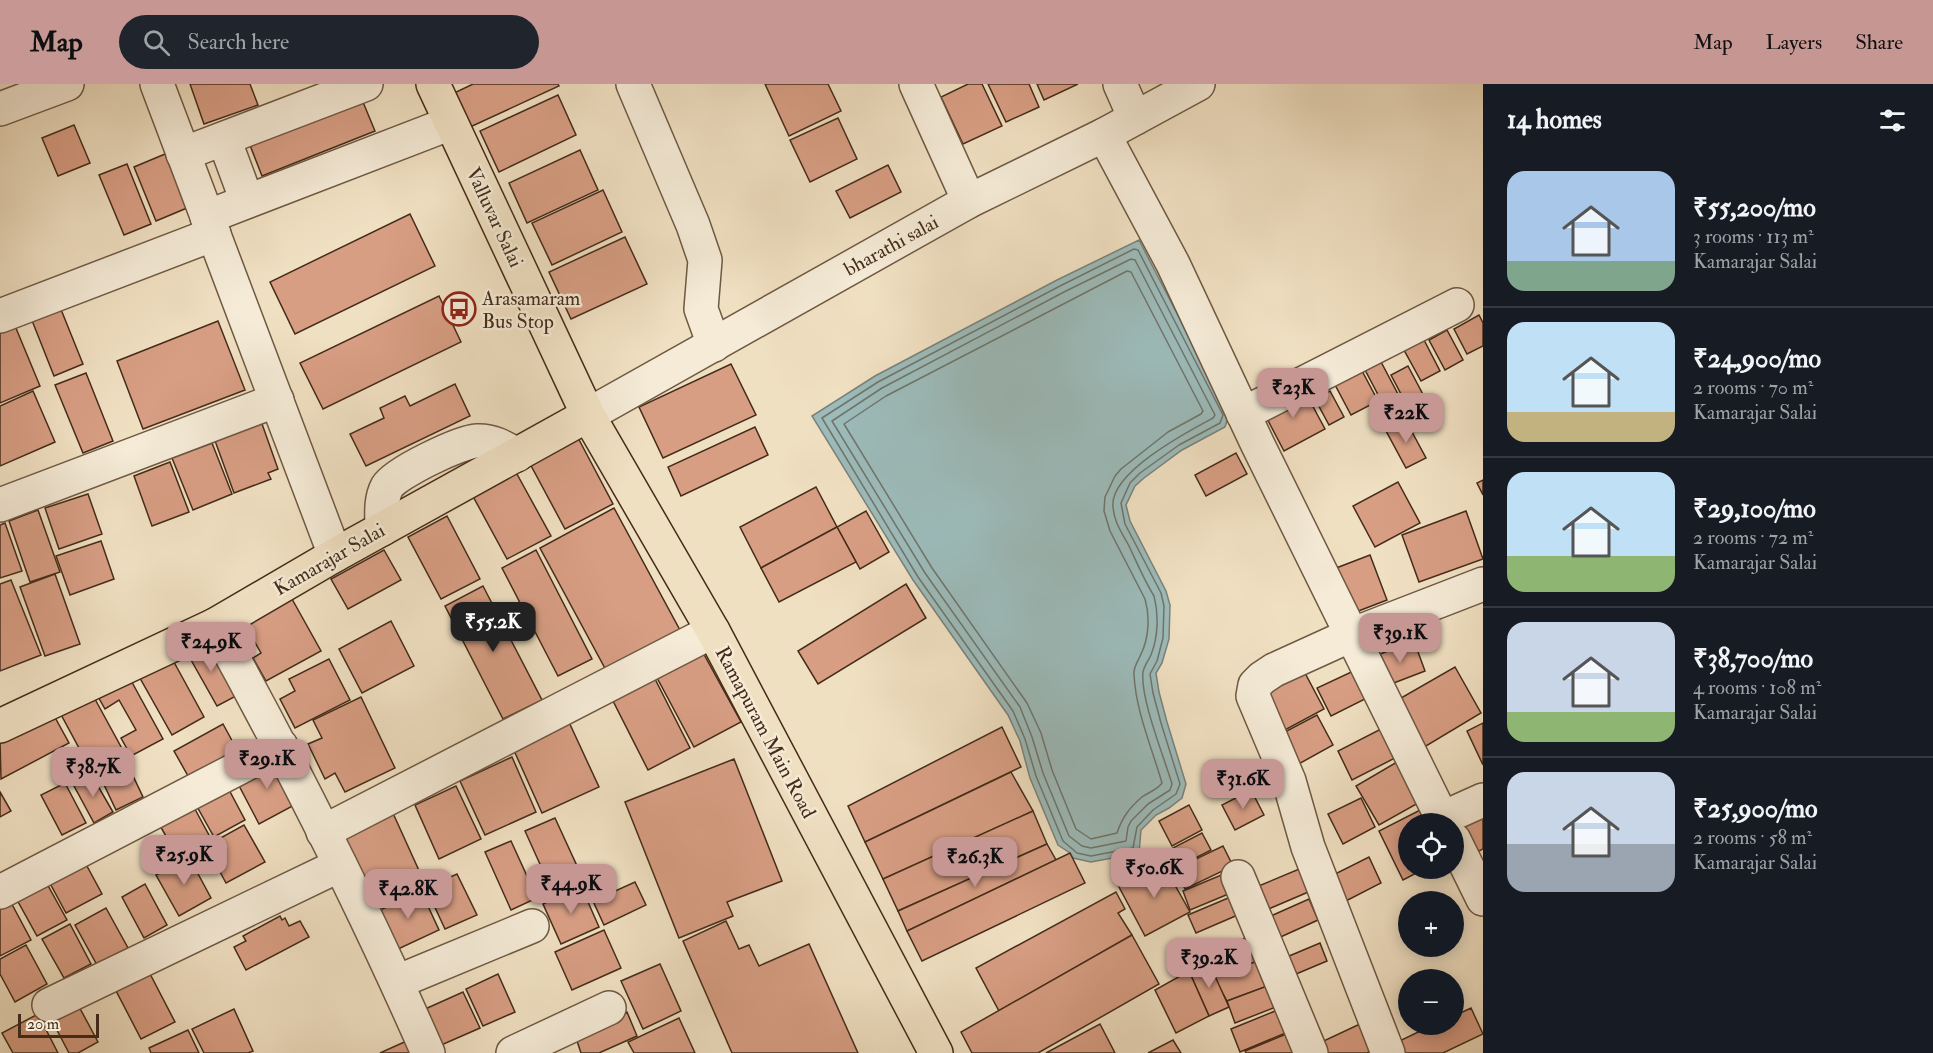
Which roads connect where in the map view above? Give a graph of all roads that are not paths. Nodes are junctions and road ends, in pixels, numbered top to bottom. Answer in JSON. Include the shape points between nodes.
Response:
{"nodes":[{"id":1,"x":67,"y":84,"type":"edge"},
{"id":2,"x":157,"y":84,"type":"edge"},
{"id":3,"x":366,"y":84,"type":"edge"},
{"id":4,"x":433,"y":84,"type":"edge"},
{"id":5,"x":633,"y":84,"type":"edge"},
{"id":6,"x":916,"y":84,"type":"edge"},
{"id":7,"x":1120,"y":84,"type":"edge"},
{"id":8,"x":1198,"y":84,"type":"edge"},
{"id":9,"x":0,"y":109,"type":"edge"},
{"id":10,"x":1135,"y":118,"type":"junction"},
{"id":11,"x":451,"y":123,"type":"junction"},
{"id":12,"x":1104,"y":135,"type":"junction"},
{"id":13,"x":224,"y":139,"type":"junction"},
{"id":14,"x":183,"y":154,"type":"junction"},
{"id":15,"x":247,"y":201,"type":"junction"},
{"id":16,"x":969,"y":201,"type":"junction"},
{"id":17,"x":210,"y":225,"type":"junction"},
{"id":18,"x":1458,"y":305,"type":"dead end"},
{"id":19,"x":0,"y":316,"type":"edge"},
{"id":20,"x":714,"y":345,"type":"junction"},
{"id":21,"x":277,"y":400,"type":"junction"},
{"id":22,"x":1243,"y":414,"type":"junction"},
{"id":23,"x":588,"y":415,"type":"junction"},
{"id":24,"x":0,"y":505,"type":"edge"},
{"id":25,"x":335,"y":555,"type":"junction"},
{"id":26,"x":1483,"y":584,"type":"edge"},
{"id":27,"x":215,"y":625,"type":"junction"},
{"id":28,"x":713,"y":631,"type":"junction"},
{"id":29,"x":1351,"y":635,"type":"junction"},
{"id":30,"x":0,"y":726,"type":"edge"},
{"id":31,"x":282,"y":746,"type":"junction"},
{"id":32,"x":1483,"y":800,"type":"edge"},
{"id":33,"x":1440,"y":813,"type":"edge"},
{"id":34,"x":1464,"y":814,"type":"edge"},
{"id":35,"x":323,"y":832,"type":"junction"},
{"id":36,"x":1464,"y":861,"type":"edge"},
{"id":37,"x":340,"y":865,"type":"junction"},
{"id":38,"x":1238,"y":877,"type":"dead end"},
{"id":39,"x":0,"y":892,"type":"edge"},
{"id":40,"x":1483,"y":899,"type":"edge"},
{"id":41,"x":532,"y":926,"type":"dead end"},
{"id":42,"x":397,"y":982,"type":"junction"},
{"id":43,"x":49,"y":1005,"type":"dead end"},
{"id":44,"x":609,"y":1008,"type":"dead end"},
{"id":45,"x":428,"y":1053,"type":"edge"},
{"id":46,"x":513,"y":1053,"type":"edge"},
{"id":47,"x":936,"y":1053,"type":"edge"},
{"id":48,"x":1311,"y":1053,"type":"edge"},
{"id":49,"x":1388,"y":1053,"type":"edge"}],
"edges":[{"from":1,"to":9,"type":"street"},
{"from":2,"to":14,"type":"street"},
{"from":3,"to":13,"type":"street"},
{"from":4,"to":11,"type":"main road","name":"Valluvar Salai"},
{"from":5,"to":20,"type":"street","via":[[705,260],[701,309]]},
{"from":6,"to":16,"type":"street"},
{"from":7,"to":10,"type":"street"},
{"from":8,"to":10,"type":"street","name":"bharathi salai"},
{"from":10,"to":12,"type":"street","name":"bharathi salai"},
{"from":11,"to":15,"type":"street"},
{"from":11,"to":23,"type":"main road","name":"Valluvar Salai"},
{"from":12,"to":16,"type":"street","name":"bharathi salai"},
{"from":12,"to":22,"type":"street","via":[[1173,264]]},
{"from":13,"to":14,"type":"street"},
{"from":13,"to":15,"type":"street"},
{"from":14,"to":17,"type":"street"},
{"from":15,"to":17,"type":"street"},
{"from":16,"to":20,"type":"street","name":"bharathi salai"},
{"from":17,"to":19,"type":"street"},
{"from":17,"to":21,"type":"street"},
{"from":18,"to":22,"type":"street"},
{"from":20,"to":23,"type":"street","name":"bharathi salai"},
{"from":21,"to":24,"type":"street"},
{"from":21,"to":25,"type":"street"},
{"from":22,"to":29,"type":"street"},
{"from":23,"to":25,"type":"main road","name":"Kamarajar Salai"},
{"from":23,"to":28,"type":"main road","name":"Ramapuram Main Road"},
{"from":25,"to":27,"type":"main road","name":"Kamarajar Salai"},
{"from":26,"to":29,"type":"street"},
{"from":27,"to":30,"type":"main road","name":"Kamarajar Salai"},
{"from":27,"to":31,"type":"street"},
{"from":28,"to":35,"type":"street"},
{"from":28,"to":47,"type":"main road","name":"Ramapuram Main Road"},
{"from":29,"to":33,"type":"street"},
{"from":29,"to":49,"type":"street","via":[[1274,670],[1255,685],[1253,696],[1289,781],[1308,847]]},
{"from":31,"to":35,"type":"street"},
{"from":31,"to":39,"type":"street"},
{"from":32,"to":34,"type":"street"},
{"from":35,"to":37,"type":"street"},
{"from":36,"to":40,"type":"street"},
{"from":37,"to":42,"type":"street"},
{"from":37,"to":43,"type":"street"},
{"from":38,"to":48,"type":"street"},
{"from":41,"to":42,"type":"street"},
{"from":42,"to":45,"type":"street"},
{"from":44,"to":46,"type":"street"}]}
